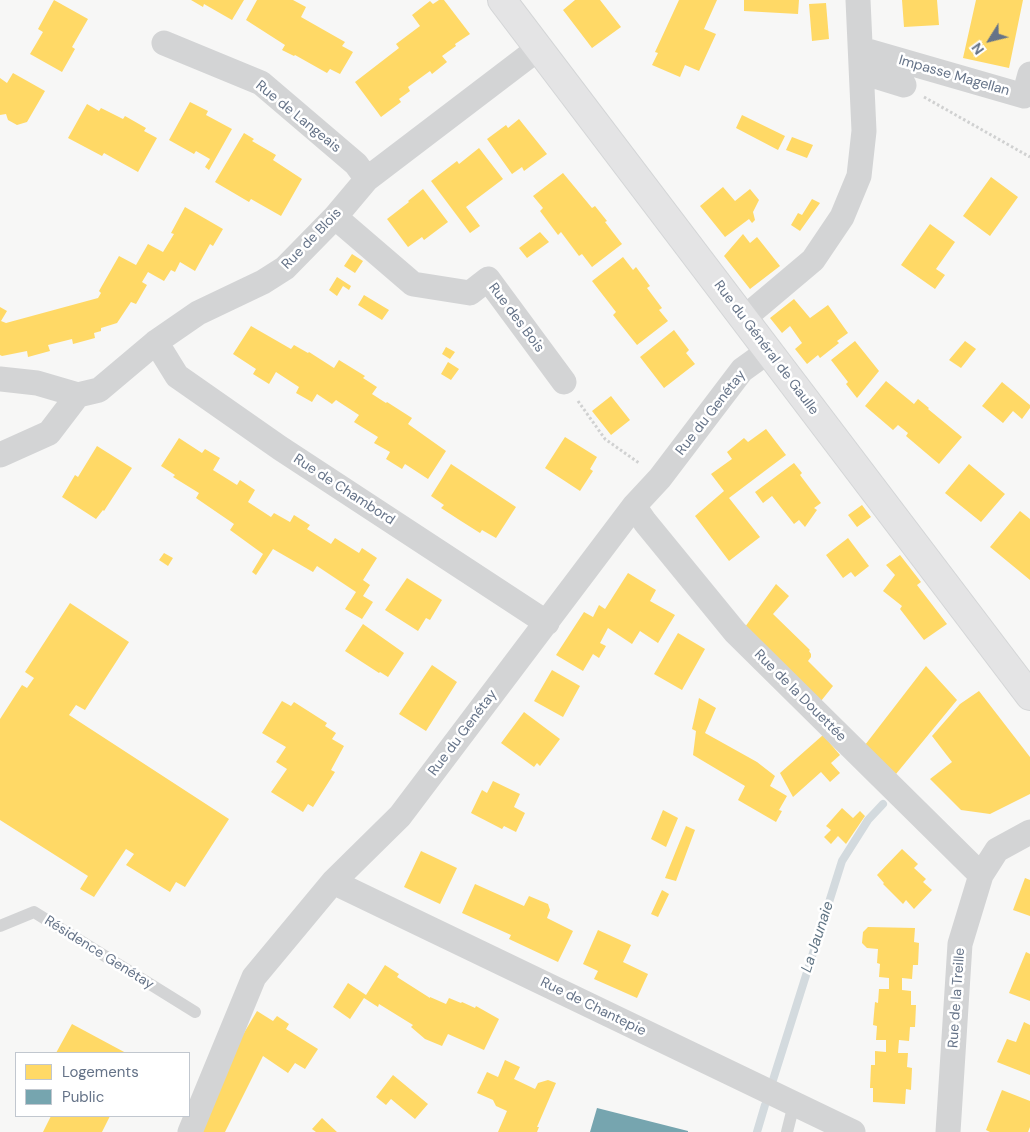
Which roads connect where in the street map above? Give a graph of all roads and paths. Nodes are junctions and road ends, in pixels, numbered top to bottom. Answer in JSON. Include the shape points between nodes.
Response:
{"nodes":[{"id":1,"x":502,"y":0,"type":"edge"},
{"id":2,"x":858,"y":0,"type":"edge"},
{"id":3,"x":164,"y":43,"type":"dead end"},
{"id":4,"x":539,"y":48,"type":"junction"},
{"id":5,"x":862,"y":61,"type":"junction"},
{"id":6,"x":1030,"y":74,"type":"edge"},
{"id":7,"x":904,"y":84,"type":"joint"},
{"id":8,"x":1030,"y":158,"type":"edge"},
{"id":9,"x":367,"y":179,"type":"junction"},
{"id":10,"x":335,"y":217,"type":"junction"},
{"id":11,"x":743,"y":319,"type":"junction"},
{"id":12,"x":156,"y":342,"type":"junction"},
{"id":13,"x":767,"y":352,"type":"junction"},
{"id":14,"x":0,"y":379,"type":"edge"},
{"id":15,"x":564,"y":382,"type":"joint"},
{"id":16,"x":78,"y":395,"type":"junction"},
{"id":17,"x":0,"y":455,"type":"edge"},
{"id":18,"x":660,"y":478,"type":"junction"},
{"id":19,"x":634,"y":506,"type":"junction"},
{"id":20,"x":547,"y":623,"type":"junction"},
{"id":21,"x":1030,"y":696,"type":"edge"},
{"id":22,"x":1030,"y":832,"type":"edge"},
{"id":23,"x":981,"y":875,"type":"junction"},
{"id":24,"x":333,"y":882,"type":"junction"},
{"id":25,"x":0,"y":926,"type":"edge"},
{"id":26,"x":195,"y":1012,"type":"dead end"},
{"id":27,"x":794,"y":1104,"type":"junction"},
{"id":28,"x":190,"y":1132,"type":"edge"},
{"id":29,"x":787,"y":1132,"type":"edge"},
{"id":30,"x":853,"y":1132,"type":"edge"},
{"id":31,"x":948,"y":1132,"type":"edge"}],
"edges":[{"from":1,"to":4,"type":"street","name":"Rue du Général de Gaulle"},
{"from":2,"to":5,"type":"street"},
{"from":3,"to":9,"type":"street","name":"Rue de Langeais","via":[[260,83],[356,164]]},
{"from":4,"to":9,"type":"street","name":"Rue de Blois"},
{"from":4,"to":11,"type":"street","name":"Rue du Général de Gaulle"},
{"from":5,"to":6,"type":"street","name":"Impasse Magellan","via":[[1024,96]]},
{"from":5,"to":7,"type":"street"},
{"from":5,"to":11,"type":"street","via":[[864,131],[859,176],[842,217],[814,260]]},
{"from":7,"to":8,"type":"path"},
{"from":9,"to":10,"type":"street","name":"Rue de Blois"},
{"from":10,"to":12,"type":"street","name":"Rue de Blois","via":[[285,268],[198,313]]},
{"from":10,"to":15,"type":"street","name":"Rue des Bois","via":[[413,284],[470,293],[488,279]]},
{"from":11,"to":13,"type":"street","name":"Rue du Général de Gaulle"},
{"from":12,"to":16,"type":"street","name":"Rue de Blois","via":[[99,390]]},
{"from":12,"to":20,"type":"street","name":"Rue de Chambord","via":[[177,376],[280,448]]},
{"from":13,"to":18,"type":"street","name":"Rue du Genétay","via":[[742,370]]},
{"from":13,"to":21,"type":"street","name":"Rue du Général de Gaulle"},
{"from":14,"to":16,"type":"street","via":[[37,382]]},
{"from":15,"to":18,"type":"path","via":[[605,440]]},
{"from":16,"to":17,"type":"street","via":[[49,433]]},
{"from":18,"to":19,"type":"street","name":"Rue du Genétay"},
{"from":19,"to":20,"type":"street","name":"Rue du Genétay"},
{"from":19,"to":23,"type":"street","name":"Rue de la Douettée","via":[[735,632]]},
{"from":20,"to":24,"type":"street","name":"Rue du Genétay","via":[[400,816]]},
{"from":22,"to":23,"type":"street","name":"Rue de la Treille","via":[[997,850]]},
{"from":23,"to":31,"type":"street","name":"Rue de la Treille","via":[[960,944]]},
{"from":24,"to":27,"type":"street","name":"Rue de Chantepie"},
{"from":24,"to":28,"type":"street","name":"Rue du Genétay","via":[[254,977]]},
{"from":25,"to":26,"type":"lane","name":"Résidence Genétay","via":[[34,912]]},
{"from":27,"to":29,"type":"lane"},
{"from":27,"to":30,"type":"street","name":"Rue de Chantepie"}]}
